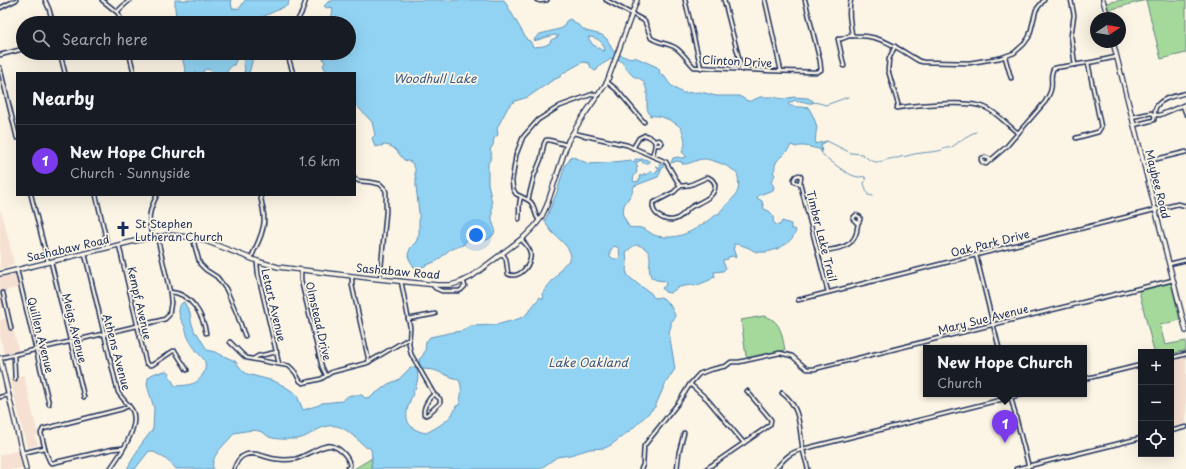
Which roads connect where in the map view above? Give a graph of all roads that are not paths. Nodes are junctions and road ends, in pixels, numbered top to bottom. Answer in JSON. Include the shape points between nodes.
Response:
{"nodes":[{"id":1,"x":16,"y":0,"type":"edge"},
{"id":2,"x":45,"y":0,"type":"edge"},
{"id":3,"x":102,"y":0,"type":"edge"},
{"id":4,"x":130,"y":0,"type":"edge"},
{"id":5,"x":306,"y":0,"type":"edge"},
{"id":6,"x":537,"y":0,"type":"edge"},
{"id":7,"x":547,"y":0,"type":"edge"},
{"id":8,"x":606,"y":0,"type":"edge"},
{"id":9,"x":637,"y":0,"type":"edge"},
{"id":10,"x":685,"y":0,"type":"edge"},
{"id":11,"x":724,"y":0,"type":"edge"},
{"id":12,"x":765,"y":0,"type":"edge"},
{"id":13,"x":805,"y":0,"type":"edge"},
{"id":14,"x":851,"y":0,"type":"edge"},
{"id":15,"x":1044,"y":0,"type":"edge"},
{"id":16,"x":1071,"y":0,"type":"edge"},
{"id":17,"x":1103,"y":0,"type":"edge"},
{"id":18,"x":0,"y":8,"type":"edge"},
{"id":19,"x":117,"y":12,"type":"junction"},
{"id":20,"x":1106,"y":12,"type":"edge"},
{"id":21,"x":632,"y":14,"type":"junction"},
{"id":22,"x":51,"y":16,"type":"edge"},
{"id":23,"x":119,"y":16,"type":"edge"},
{"id":24,"x":300,"y":16,"type":"edge"},
{"id":25,"x":852,"y":36,"type":"junction"},
{"id":26,"x":895,"y":46,"type":"junction"},
{"id":27,"x":1115,"y":48,"type":"edge"},
{"id":28,"x":16,"y":50,"type":"edge"},
{"id":29,"x":0,"y":54,"type":"edge"},
{"id":30,"x":1117,"y":56,"type":"junction"},
{"id":31,"x":1005,"y":57,"type":"junction"},
{"id":32,"x":62,"y":60,"type":"edge"},
{"id":33,"x":131,"y":60,"type":"edge"},
{"id":34,"x":289,"y":60,"type":"edge"},
{"id":35,"x":1088,"y":63,"type":"junction"},
{"id":36,"x":1075,"y":64,"type":"junction"},
{"id":37,"x":844,"y":66,"type":"dead end"},
{"id":38,"x":0,"y":68,"type":"edge"},
{"id":39,"x":701,"y":68,"type":"junction"},
{"id":40,"x":742,"y":70,"type":"junction"},
{"id":41,"x":781,"y":71,"type":"junction"},
{"id":42,"x":65,"y":72,"type":"edge"},
{"id":43,"x":134,"y":72,"type":"edge"},
{"id":44,"x":293,"y":72,"type":"edge"},
{"id":45,"x":1011,"y":78,"type":"dead end"},
{"id":46,"x":608,"y":82,"type":"junction"},
{"id":47,"x":1186,"y":93,"type":"edge"},
{"id":48,"x":599,"y":95,"type":"junction"},
{"id":49,"x":1185,"y":105,"type":"edge"},
{"id":50,"x":1186,"y":114,"type":"edge"},
{"id":51,"x":1155,"y":115,"type":"junction"},
{"id":52,"x":1132,"y":117,"type":"junction"},
{"id":53,"x":644,"y":122,"type":"dead end"},
{"id":54,"x":1134,"y":125,"type":"junction"},
{"id":55,"x":572,"y":132,"type":"junction"},
{"id":56,"x":1018,"y":133,"type":"junction"},
{"id":57,"x":16,"y":134,"type":"edge"},
{"id":58,"x":1076,"y":138,"type":"dead end"},
{"id":59,"x":655,"y":141,"type":"junction"},
{"id":60,"x":567,"y":145,"type":"junction"},
{"id":61,"x":656,"y":145,"type":"junction"},
{"id":62,"x":633,"y":148,"type":"junction"},
{"id":63,"x":1186,"y":152,"type":"edge"},
{"id":64,"x":652,"y":156,"type":"junction"},
{"id":65,"x":990,"y":159,"type":"dead end"},
{"id":66,"x":1144,"y":162,"type":"junction"},
{"id":67,"x":356,"y":180,"type":"edge"},
{"id":68,"x":800,"y":183,"type":"dead end"},
{"id":69,"x":680,"y":186,"type":"junction"},
{"id":70,"x":31,"y":196,"type":"edge"},
{"id":71,"x":96,"y":196,"type":"edge"},
{"id":72,"x":157,"y":196,"type":"edge"},
{"id":73,"x":260,"y":196,"type":"edge"},
{"id":74,"x":521,"y":197,"type":"junction"},
{"id":75,"x":528,"y":200,"type":"junction"},
{"id":76,"x":1186,"y":206,"type":"edge"},
{"id":77,"x":1155,"y":209,"type":"junction"},
{"id":78,"x":519,"y":218,"type":"dead end"},
{"id":79,"x":539,"y":220,"type":"junction"},
{"id":80,"x":857,"y":223,"type":"dead end"},
{"id":81,"x":157,"y":236,"type":"junction"},
{"id":82,"x":152,"y":237,"type":"junction"},
{"id":83,"x":195,"y":238,"type":"junction"},
{"id":84,"x":521,"y":239,"type":"junction"},
{"id":85,"x":119,"y":245,"type":"junction"},
{"id":86,"x":108,"y":248,"type":"junction"},
{"id":87,"x":818,"y":252,"type":"junction"},
{"id":88,"x":502,"y":253,"type":"junction"},
{"id":89,"x":85,"y":254,"type":"junction"},
{"id":90,"x":976,"y":255,"type":"junction"},
{"id":91,"x":251,"y":258,"type":"junction"},
{"id":92,"x":1186,"y":260,"type":"edge"},
{"id":93,"x":258,"y":261,"type":"junction"},
{"id":94,"x":49,"y":262,"type":"junction"},
{"id":95,"x":1169,"y":264,"type":"junction"},
{"id":96,"x":17,"y":270,"type":"junction"},
{"id":97,"x":301,"y":270,"type":"junction"},
{"id":98,"x":0,"y":274,"type":"edge"},
{"id":99,"x":352,"y":276,"type":"junction"},
{"id":100,"x":380,"y":279,"type":"junction"},
{"id":101,"x":1173,"y":280,"type":"junction"},
{"id":102,"x":401,"y":281,"type":"junction"},
{"id":103,"x":463,"y":281,"type":"junction"},
{"id":104,"x":433,"y":284,"type":"junction"},
{"id":105,"x":170,"y":292,"type":"junction"},
{"id":106,"x":828,"y":292,"type":"junction"},
{"id":107,"x":3,"y":293,"type":"dead end"},
{"id":108,"x":798,"y":300,"type":"dead end"},
{"id":109,"x":435,"y":314,"type":"dead end"},
{"id":110,"x":408,"y":319,"type":"junction"},
{"id":111,"x":993,"y":324,"type":"junction"},
{"id":112,"x":137,"y":326,"type":"junction"},
{"id":113,"x":11,"y":328,"type":"dead end"},
{"id":114,"x":1186,"y":331,"type":"edge"},
{"id":115,"x":104,"y":333,"type":"junction"},
{"id":116,"x":206,"y":333,"type":"dead end"},
{"id":117,"x":245,"y":336,"type":"dead end"},
{"id":118,"x":409,"y":340,"type":"junction"},
{"id":119,"x":70,"y":342,"type":"junction"},
{"id":120,"x":230,"y":342,"type":"dead end"},
{"id":121,"x":998,"y":345,"type":"edge"},
{"id":122,"x":36,"y":350,"type":"junction"},
{"id":123,"x":277,"y":352,"type":"junction"},
{"id":124,"x":1186,"y":354,"type":"edge"},
{"id":125,"x":14,"y":355,"type":"junction"},
{"id":126,"x":1174,"y":357,"type":"edge"},
{"id":127,"x":0,"y":358,"type":"edge"},
{"id":128,"x":253,"y":359,"type":"junction"},
{"id":129,"x":369,"y":362,"type":"junction"},
{"id":130,"x":279,"y":364,"type":"junction"},
{"id":131,"x":1138,"y":366,"type":"edge"},
{"id":132,"x":187,"y":370,"type":"dead end"},
{"id":133,"x":326,"y":375,"type":"junction"},
{"id":134,"x":1087,"y":378,"type":"edge"},
{"id":135,"x":15,"y":379,"type":"dead end"},
{"id":136,"x":690,"y":384,"type":"junction"},
{"id":137,"x":747,"y":391,"type":"dead end"},
{"id":138,"x":434,"y":394,"type":"junction"},
{"id":139,"x":782,"y":394,"type":"dead end"},
{"id":140,"x":9,"y":395,"type":"junction"},
{"id":141,"x":0,"y":397,"type":"edge"},
{"id":142,"x":84,"y":397,"type":"dead end"},
{"id":143,"x":1007,"y":397,"type":"edge"},
{"id":144,"x":1011,"y":397,"type":"edge"},
{"id":145,"x":49,"y":404,"type":"dead end"},
{"id":146,"x":128,"y":406,"type":"junction"},
{"id":147,"x":1186,"y":427,"type":"edge"},
{"id":148,"x":1174,"y":429,"type":"edge"},
{"id":149,"x":684,"y":433,"type":"dead end"},
{"id":150,"x":1138,"y":439,"type":"edge"},
{"id":151,"x":744,"y":443,"type":"junction"},
{"id":152,"x":44,"y":448,"type":"junction"},
{"id":153,"x":123,"y":448,"type":"junction"},
{"id":154,"x":803,"y":449,"type":"junction"},
{"id":155,"x":22,"y":454,"type":"junction"},
{"id":156,"x":1028,"y":468,"type":"edge"},
{"id":157,"x":26,"y":469,"type":"edge"},
{"id":158,"x":110,"y":469,"type":"edge"},
{"id":159,"x":234,"y":469,"type":"edge"},
{"id":160,"x":347,"y":469,"type":"edge"},
{"id":161,"x":641,"y":469,"type":"edge"},
{"id":162,"x":677,"y":469,"type":"edge"},
{"id":163,"x":706,"y":469,"type":"edge"},
{"id":164,"x":775,"y":469,"type":"edge"},
{"id":165,"x":808,"y":469,"type":"edge"},
{"id":166,"x":1016,"y":469,"type":"edge"}],
"edges":[{"from":1,"to":18,"type":"street"},
{"from":2,"to":22,"type":"street"},
{"from":3,"to":19,"type":"street"},
{"from":4,"to":19,"type":"street"},
{"from":5,"to":24,"type":"street"},
{"from":6,"to":7,"type":"street"},
{"from":8,"to":21,"type":"street","name":"Clinton Drive"},
{"from":9,"to":21,"type":"street","name":"Sashabaw Road"},
{"from":10,"to":39,"type":"street"},
{"from":11,"to":40,"type":"street"},
{"from":12,"to":41,"type":"street"},
{"from":13,"to":41,"type":"street","name":"Clinton Drive","via":[[820,71]]},
{"from":14,"to":25,"type":"street","via":[[849,14]]},
{"from":15,"to":31,"type":"street","via":[[1036,10],[1032,30],[1024,44]]},
{"from":16,"to":36,"type":"street","via":[[1074,16],[1071,36]]},
{"from":17,"to":20,"type":"street"},
{"from":19,"to":23,"type":"street"},
{"from":21,"to":39,"type":"street","name":"Clinton Drive","via":[[645,22],[651,38],[676,48],[694,67]]},
{"from":21,"to":46,"type":"street","name":"Sashabaw Road"},
{"from":25,"to":26,"type":"street","via":[[867,36]]},
{"from":25,"to":37,"type":"street","via":[[838,39]]},
{"from":26,"to":31,"type":"street","via":[[923,62],[969,63]]},
{"from":26,"to":56,"type":"street","via":[[889,59],[888,70],[898,108],[954,103],[980,105],[991,110]]},
{"from":27,"to":30,"type":"street","name":"Maybee Road"},
{"from":28,"to":29,"type":"street"},
{"from":30,"to":35,"type":"street"},
{"from":30,"to":52,"type":"street","name":"Maybee Road"},
{"from":31,"to":45,"type":"street"},
{"from":32,"to":42,"type":"street"},
{"from":33,"to":43,"type":"street"},
{"from":34,"to":44,"type":"street"},
{"from":35,"to":36,"type":"street"},
{"from":35,"to":58,"type":"street","via":[[1101,127],[1098,132]]},
{"from":36,"to":56,"type":"street","via":[[1054,68],[1051,73],[1049,96]]},
{"from":38,"to":57,"type":"street"},
{"from":39,"to":40,"type":"street","name":"Clinton Drive"},
{"from":40,"to":41,"type":"street","name":"Clinton Drive"},
{"from":46,"to":48,"type":"street","name":"Sashabaw Road"},
{"from":46,"to":53,"type":"street"},
{"from":47,"to":51,"type":"street","via":[[1169,97],[1157,105]]},
{"from":48,"to":55,"type":"street","name":"Sashabaw Road"},
{"from":48,"to":74,"type":"street","via":[[593,94],[560,106],[538,120],[527,131],[516,155],[512,180],[514,192]]},
{"from":49,"to":50,"type":"street"},
{"from":49,"to":51,"type":"street"},
{"from":51,"to":52,"type":"street","via":[[1151,113]]},
{"from":51,"to":54,"type":"street","via":[[1154,120]]},
{"from":52,"to":54,"type":"street","name":"Maybee Road"},
{"from":54,"to":66,"type":"street","name":"Maybee Road"},
{"from":55,"to":60,"type":"street","name":"Sashabaw Road"},
{"from":55,"to":62,"type":"street"},
{"from":56,"to":65,"type":"street","via":[[1006,147]]},
{"from":59,"to":61,"type":"street"},
{"from":59,"to":61,"type":"street","via":[[659,140],[662,143]]},
{"from":59,"to":62,"type":"street","via":[[645,135],[639,138]]},
{"from":60,"to":75,"type":"street","via":[[546,140]]},
{"from":60,"to":79,"type":"street","name":"Sashabaw Road","via":[[547,205]]},
{"from":61,"to":64,"type":"street"},
{"from":62,"to":64,"type":"street"},
{"from":63,"to":66,"type":"street"},
{"from":64,"to":69,"type":"street","via":[[666,162]]},
{"from":66,"to":77,"type":"street","name":"Maybee Road"},
{"from":67,"to":100,"type":"street","via":[[380,184],[386,192]]},
{"from":68,"to":87,"type":"street","name":"Timber Lake Trail"},
{"from":69,"to":69,"type":"street","via":[[653,203],[652,208],[658,215],[672,220],[678,218],[712,195],[715,186],[708,177],[690,185]]},
{"from":70,"to":94,"type":"street","name":"Meigs Avenue"},
{"from":71,"to":86,"type":"street"},
{"from":72,"to":82,"type":"street","via":[[150,211]]},
{"from":73,"to":91,"type":"street","name":"Letart Avenue","via":[[264,223]]},
{"from":74,"to":75,"type":"street"},
{"from":74,"to":78,"type":"street"},
{"from":75,"to":79,"type":"street","via":[[534,205]]},
{"from":76,"to":77,"type":"street","name":"Oak Park Drive","via":[[1178,204]]},
{"from":77,"to":90,"type":"street","name":"Oak Park Drive"},
{"from":77,"to":95,"type":"street","name":"Maybee Road"},
{"from":79,"to":84,"type":"street","name":"Sashabaw Road"},
{"from":80,"to":87,"type":"street","via":[[855,236],[850,243],[838,249]]},
{"from":81,"to":82,"type":"street","name":"Sashabaw Road"},
{"from":81,"to":83,"type":"street","name":"Sashabaw Road"},
{"from":81,"to":105,"type":"street"},
{"from":82,"to":85,"type":"street","name":"Sashabaw Road"},
{"from":83,"to":91,"type":"street","name":"Sashabaw Road"},
{"from":83,"to":117,"type":"street","via":[[200,264],[223,285]]},
{"from":84,"to":88,"type":"street","name":"Sashabaw Road"},
{"from":84,"to":88,"type":"street","via":[[531,256],[521,274],[508,274],[506,259]]},
{"from":85,"to":86,"type":"street","name":"Sashabaw Road"},
{"from":85,"to":112,"type":"street","name":"Kempf Avenue"},
{"from":86,"to":89,"type":"street","name":"Sashabaw Road"},
{"from":87,"to":106,"type":"street","name":"Timber Lake Trail"},
{"from":88,"to":103,"type":"street","name":"Sashabaw Road"},
{"from":89,"to":94,"type":"street","name":"Sashabaw Road"},
{"from":89,"to":115,"type":"street","name":"Athens Avenue"},
{"from":90,"to":106,"type":"street","name":"Oak Park Drive"},
{"from":90,"to":111,"type":"street"},
{"from":91,"to":93,"type":"street","name":"Sashabaw Road"},
{"from":92,"to":95,"type":"street"},
{"from":93,"to":97,"type":"street","name":"Sashabaw Road"},
{"from":93,"to":123,"type":"street","name":"Letart Avenue","via":[[258,274]]},
{"from":94,"to":96,"type":"street","name":"Sashabaw Road"},
{"from":94,"to":119,"type":"street","name":"Meigs Avenue"},
{"from":95,"to":101,"type":"street","name":"Maybee Road"},
{"from":96,"to":98,"type":"street","name":"Sashabaw Road"},
{"from":96,"to":122,"type":"street","name":"Quillen Avenue"},
{"from":97,"to":99,"type":"street","name":"Sashabaw Road"},
{"from":97,"to":133,"type":"street","name":"Olmstead Drive","via":[[311,324]]},
{"from":99,"to":100,"type":"street","name":"Sashabaw Road"},
{"from":99,"to":129,"type":"street"},
{"from":100,"to":102,"type":"street","name":"Sashabaw Road"},
{"from":101,"to":111,"type":"street","name":"Mary Sue Avenue"},
{"from":101,"to":114,"type":"street","name":"Maybee Road"},
{"from":102,"to":104,"type":"street","name":"Sashabaw Road"},
{"from":102,"to":110,"type":"street"},
{"from":103,"to":104,"type":"street","name":"Sashabaw Road","via":[[451,285]]},
{"from":103,"to":104,"type":"street","via":[[465,286],[459,291],[442,291]]},
{"from":105,"to":112,"type":"street","via":[[169,315],[161,320]]},
{"from":105,"to":116,"type":"street","via":[[186,297],[194,304]]},
{"from":106,"to":108,"type":"street","name":"Oak Park Drive"},
{"from":107,"to":113,"type":"street"},
{"from":109,"to":110,"type":"street"},
{"from":110,"to":118,"type":"street"},
{"from":111,"to":121,"type":"street"},
{"from":111,"to":136,"type":"street","name":"Mary Sue Avenue","via":[[814,369],[807,369],[792,356],[780,353],[731,362],[699,374]]},
{"from":112,"to":115,"type":"street"},
{"from":112,"to":132,"type":"street","name":"Kempf Avenue","via":[[146,363],[152,364],[175,351]]},
{"from":115,"to":119,"type":"street"},
{"from":115,"to":146,"type":"street","name":"Athens Avenue","via":[[118,392]]},
{"from":118,"to":129,"type":"street"},
{"from":118,"to":138,"type":"street","via":[[411,354]]},
{"from":119,"to":122,"type":"street"},
{"from":119,"to":142,"type":"street","name":"Meigs Avenue"},
{"from":120,"to":128,"type":"street","via":[[247,358]]},
{"from":122,"to":125,"type":"street"},
{"from":122,"to":145,"type":"street","name":"Quillen Avenue"},
{"from":123,"to":128,"type":"street"},
{"from":123,"to":130,"type":"street","name":"Letart Avenue"},
{"from":124,"to":126,"type":"street"},
{"from":125,"to":127,"type":"street"},
{"from":125,"to":135,"type":"street"},
{"from":127,"to":140,"type":"street"},
{"from":128,"to":130,"type":"street"},
{"from":129,"to":133,"type":"street"},
{"from":130,"to":133,"type":"street","via":[[293,369],[303,383],[321,379]]},
{"from":131,"to":134,"type":"street"},
{"from":136,"to":151,"type":"street","via":[[707,399]]},
{"from":136,"to":161,"type":"street","name":"Mary Sue Avenue","via":[[644,446]]},
{"from":137,"to":151,"type":"street","via":[[771,423]]},
{"from":138,"to":138,"type":"street","via":[[425,406],[423,412],[426,415],[440,403],[440,399]]},
{"from":139,"to":154,"type":"street","via":[[796,409]]},
{"from":140,"to":141,"type":"street"},
{"from":140,"to":155,"type":"street"},
{"from":143,"to":154,"type":"street"},
{"from":144,"to":156,"type":"street"},
{"from":146,"to":152,"type":"street","via":[[43,430],[41,433]]},
{"from":146,"to":153,"type":"street","name":"Athens Avenue","via":[[133,413],[134,421]]},
{"from":147,"to":148,"type":"street"},
{"from":149,"to":162,"type":"street"},
{"from":150,"to":156,"type":"street"},
{"from":151,"to":163,"type":"street"},
{"from":152,"to":153,"type":"street","via":[[48,461],[52,463]]},
{"from":152,"to":155,"type":"street"},
{"from":153,"to":158,"type":"street","name":"Athens Avenue"},
{"from":154,"to":164,"type":"street","via":[[787,456]]},
{"from":154,"to":165,"type":"street"},
{"from":155,"to":157,"type":"street"},
{"from":156,"to":166,"type":"street"},
{"from":159,"to":160,"type":"street","via":[[240,458],[246,455],[295,459],[327,445],[334,446],[349,460],[350,466]]}]}
